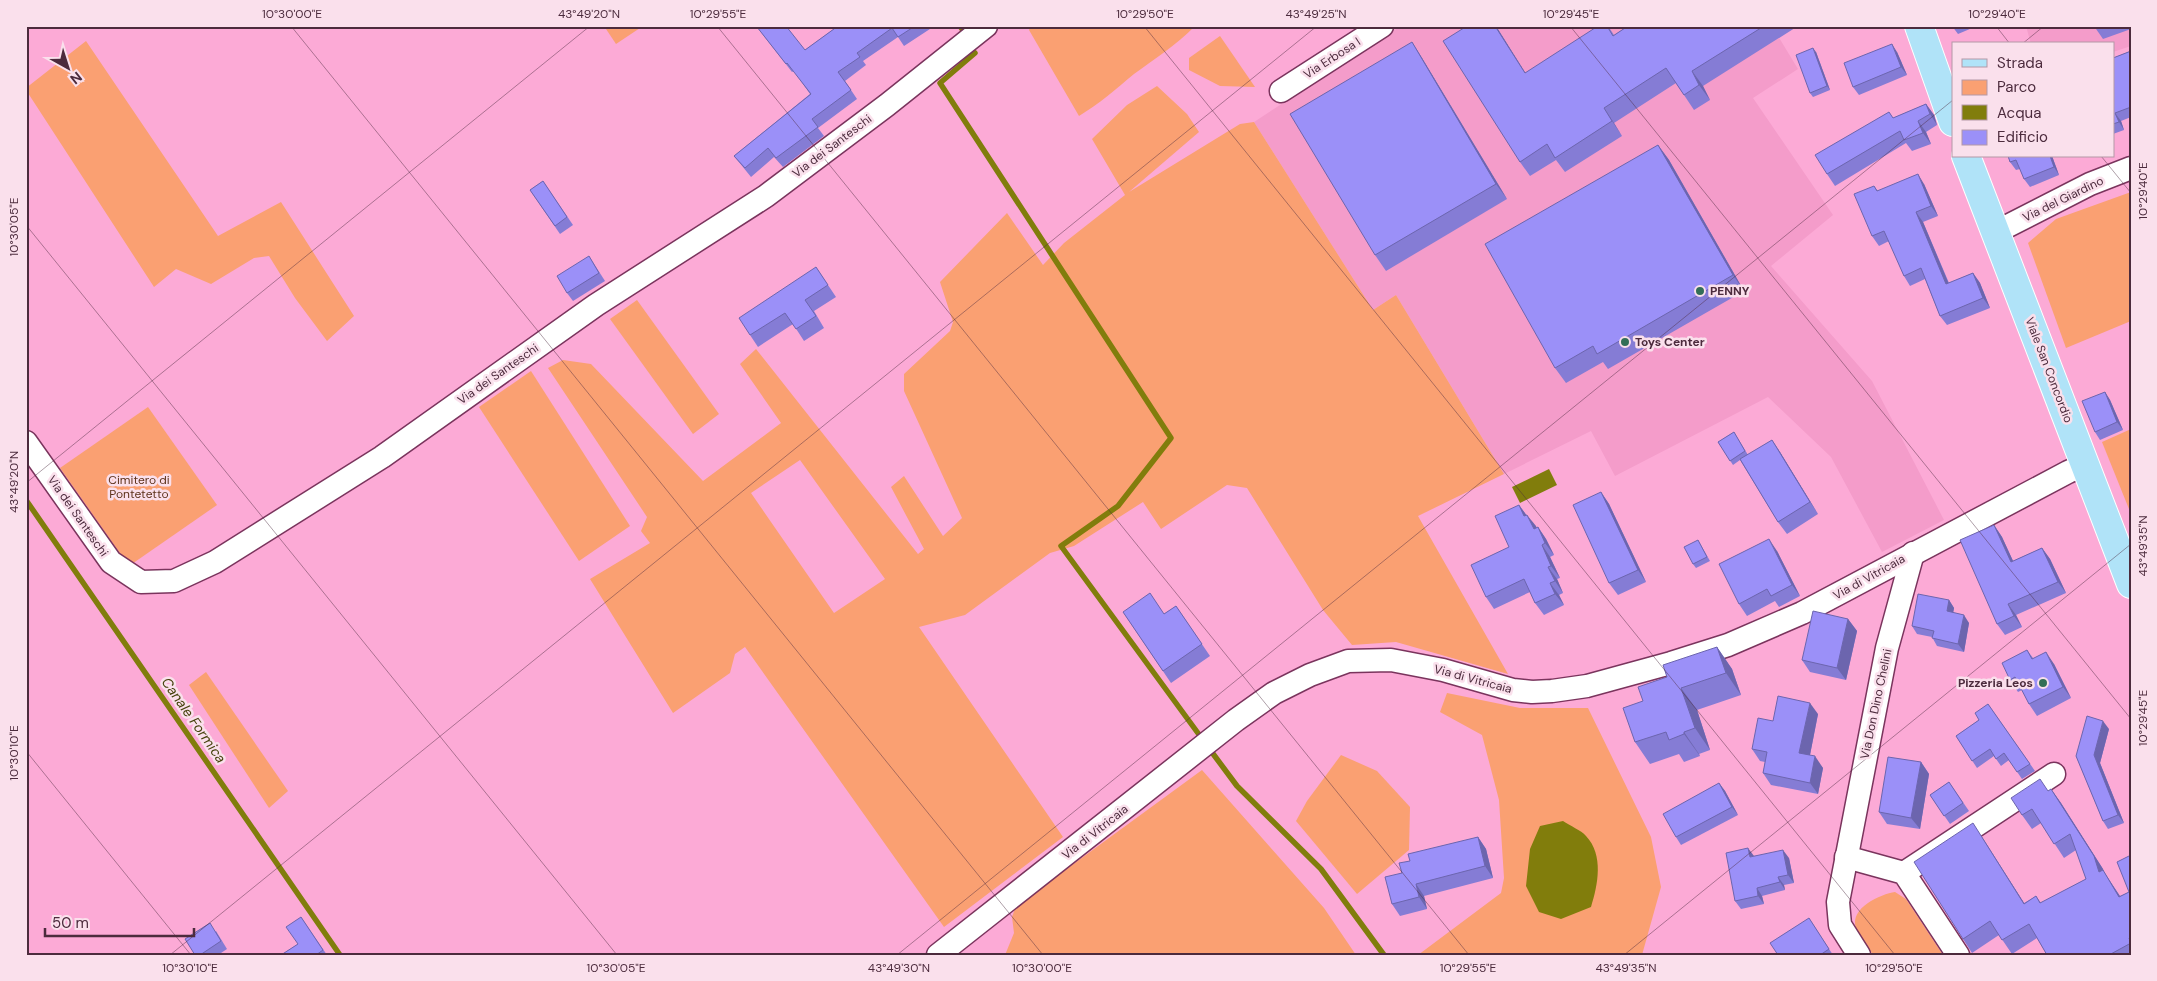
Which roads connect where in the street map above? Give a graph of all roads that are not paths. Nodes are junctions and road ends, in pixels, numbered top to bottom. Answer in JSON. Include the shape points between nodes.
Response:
{"nodes":[{"id":1,"x":986,"y":26,"type":"edge"},
{"id":2,"x":1382,"y":26,"type":"edge"},
{"id":3,"x":1919,"y":26,"type":"edge"},
{"id":4,"x":1281,"y":91,"type":"dead end"},
{"id":5,"x":1952,"y":119,"type":"edge"},
{"id":6,"x":1967,"y":158,"type":"edge"},
{"id":7,"x":2131,"y":168,"type":"edge"},
{"id":8,"x":1996,"y":232,"type":"junction"},
{"id":9,"x":26,"y":442,"type":"edge"},
{"id":10,"x":2086,"y":464,"type":"junction"},
{"id":11,"x":1913,"y":553,"type":"junction"},
{"id":12,"x":2131,"y":584,"type":"edge"},
{"id":13,"x":2054,"y":774,"type":"dead end"},
{"id":14,"x":1846,"y":857,"type":"junction"},
{"id":15,"x":1904,"y":873,"type":"junction"},
{"id":16,"x":938,"y":955,"type":"edge"},
{"id":17,"x":1859,"y":955,"type":"edge"},
{"id":18,"x":1958,"y":955,"type":"edge"}],
"edges":[{"from":1,"to":9,"type":"street","name":"Via dei Santeschi","via":[[766,196],[596,305],[382,457],[215,562],[174,581],[141,582],[111,562]]},
{"from":2,"to":4,"type":"street","name":"Via Erbosa I"},
{"from":3,"to":5,"type":"main road"},
{"from":6,"to":8,"type":"main road","name":"Viale San Concordio"},
{"from":7,"to":8,"type":"street","name":"Via del Giardino","via":[[2090,184]]},
{"from":8,"to":10,"type":"main road","name":"Viale San Concordio"},
{"from":10,"to":11,"type":"street","name":"Via di Vitricaia"},
{"from":10,"to":12,"type":"main road","name":"Viale San Concordio"},
{"from":11,"to":14,"type":"street","name":"Via Don Dino Chelini","via":[[1887,648]]},
{"from":11,"to":16,"type":"street","name":"Via di Vitricaia","via":[[1802,613],[1728,645],[1588,686],[1552,691],[1513,690],[1443,670],[1391,660],[1348,661],[1310,675],[1274,693],[1220,733]]},
{"from":13,"to":15,"type":"street"},
{"from":14,"to":15,"type":"street"},
{"from":14,"to":17,"type":"street","name":"Via Don Dino Chelini","via":[[1838,902],[1840,925]]},
{"from":15,"to":18,"type":"street"}]}
